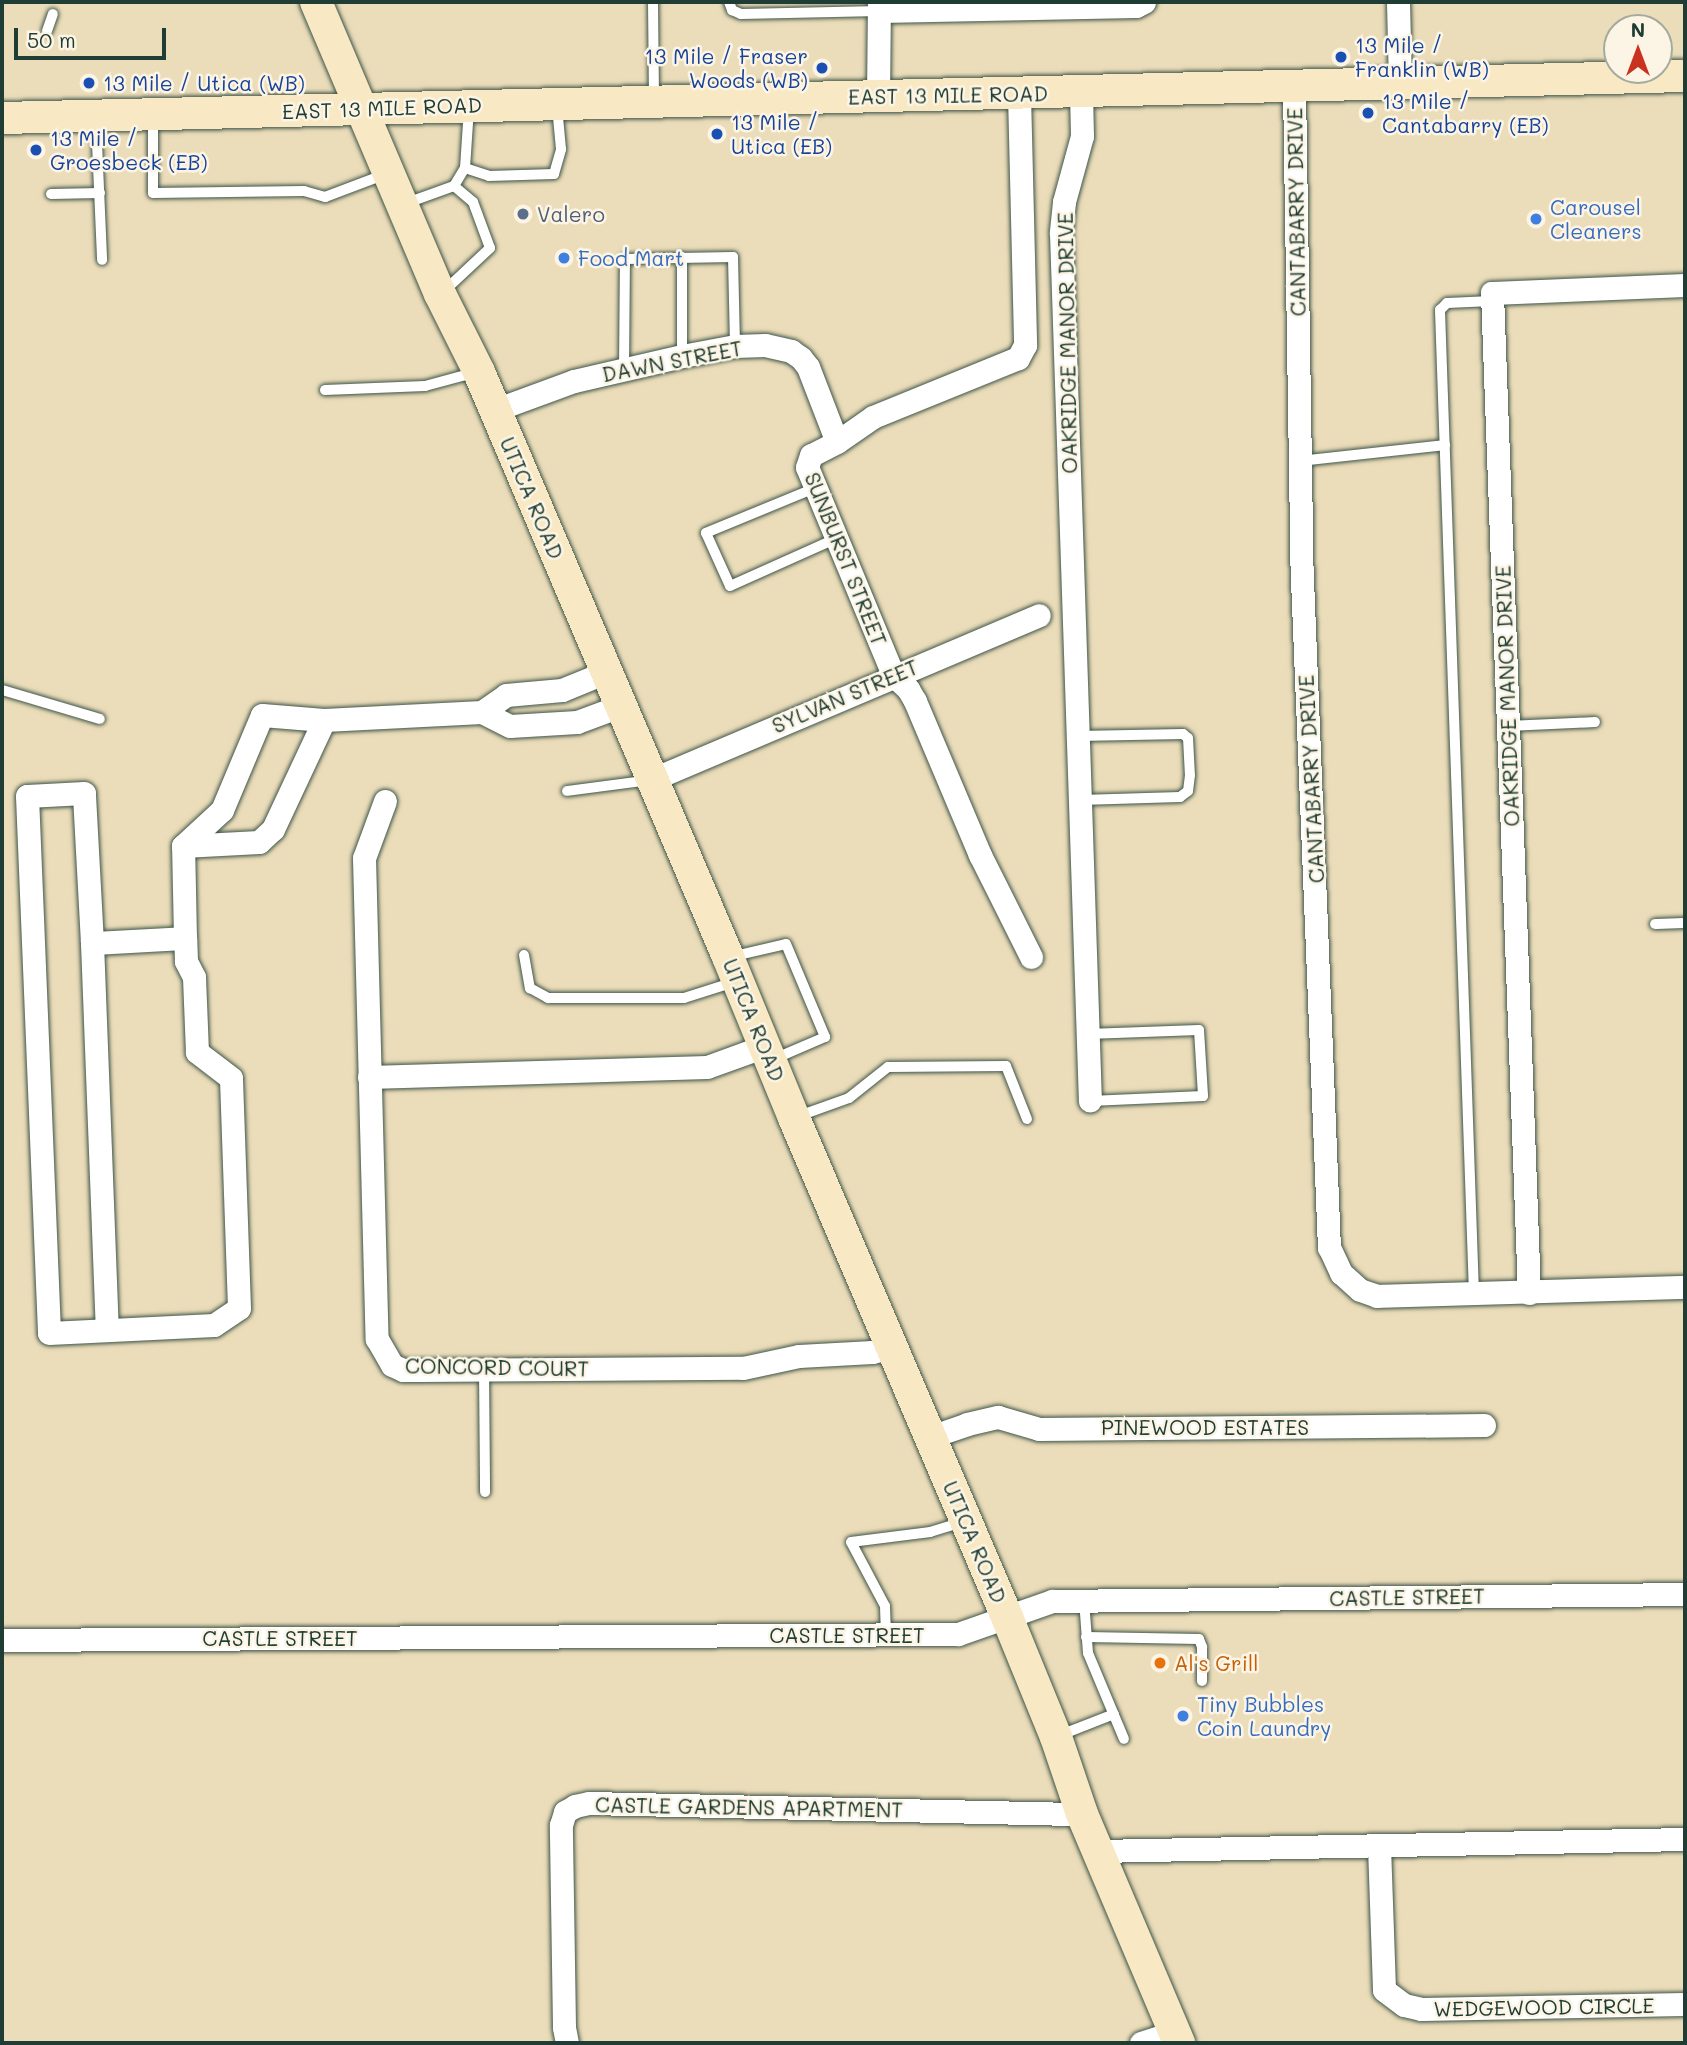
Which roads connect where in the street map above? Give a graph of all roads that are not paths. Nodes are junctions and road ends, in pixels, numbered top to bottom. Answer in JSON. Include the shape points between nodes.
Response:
{"nodes":[{"id":1,"x":316,"y":2,"type":"edge"},
{"id":2,"x":653,"y":2,"type":"edge"},
{"id":3,"x":729,"y":2,"type":"edge"},
{"id":4,"x":1144,"y":2,"type":"edge"},
{"id":5,"x":1398,"y":2,"type":"edge"},
{"id":6,"x":1021,"y":5,"type":"edge"},
{"id":7,"x":880,"y":6,"type":"edge"},
{"id":8,"x":799,"y":7,"type":"edge"},
{"id":9,"x":53,"y":14,"type":"dead end"},
{"id":10,"x":47,"y":31,"type":"dead end"},
{"id":11,"x":1685,"y":76,"type":"edge"},
{"id":12,"x":1400,"y":83,"type":"junction"},
{"id":13,"x":1294,"y":87,"type":"junction"},
{"id":14,"x":1081,"y":92,"type":"junction"},
{"id":15,"x":1019,"y":94,"type":"junction"},
{"id":16,"x":878,"y":97,"type":"junction"},
{"id":17,"x":654,"y":101,"type":"junction"},
{"id":18,"x":557,"y":103,"type":"junction"},
{"id":19,"x":469,"y":106,"type":"junction"},
{"id":20,"x":360,"y":109,"type":"junction"},
{"id":21,"x":153,"y":115,"type":"junction"},
{"id":22,"x":96,"y":116,"type":"junction"},
{"id":23,"x":2,"y":117,"type":"edge"},
{"id":24,"x":465,"y":168,"type":"junction"},
{"id":25,"x":388,"y":173,"type":"junction"},
{"id":26,"x":454,"y":186,"type":"junction"},
{"id":27,"x":100,"y":193,"type":"junction"},
{"id":28,"x":51,"y":194,"type":"dead end"},
{"id":29,"x":402,"y":205,"type":"junction"},
{"id":30,"x":682,"y":257,"type":"junction"},
{"id":31,"x":102,"y":260,"type":"dead end"},
{"id":32,"x":1685,"y":285,"type":"edge"},
{"id":33,"x":440,"y":294,"type":"junction"},
{"id":34,"x":1492,"y":301,"type":"junction"},
{"id":35,"x":735,"y":346,"type":"junction"},
{"id":36,"x":682,"y":356,"type":"junction"},
{"id":37,"x":624,"y":369,"type":"junction"},
{"id":38,"x":479,"y":372,"type":"junction"},
{"id":39,"x":325,"y":390,"type":"dead end"},
{"id":40,"x":495,"y":410,"type":"junction"},
{"id":41,"x":837,"y":442,"type":"junction"},
{"id":42,"x":1445,"y":445,"type":"junction"},
{"id":43,"x":1300,"y":461,"type":"junction"},
{"id":44,"x":815,"y":488,"type":"junction"},
{"id":45,"x":835,"y":539,"type":"junction"},
{"id":46,"x":1039,"y":615,"type":"dead end"},
{"id":47,"x":606,"y":672,"type":"junction"},
{"id":48,"x":893,"y":675,"type":"junction"},
{"id":49,"x":2,"y":690,"type":"edge"},
{"id":50,"x":620,"y":706,"type":"junction"},
{"id":51,"x":482,"y":712,"type":"junction"},
{"id":52,"x":100,"y":719,"type":"dead end"},
{"id":53,"x":324,"y":720,"type":"junction"},
{"id":54,"x":1595,"y":722,"type":"dead end"},
{"id":55,"x":1508,"y":726,"type":"junction"},
{"id":56,"x":1078,"y":736,"type":"junction"},
{"id":57,"x":653,"y":779,"type":"junction"},
{"id":58,"x":567,"y":791,"type":"dead end"},
{"id":59,"x":1080,"y":800,"type":"junction"},
{"id":60,"x":385,"y":801,"type":"dead end"},
{"id":61,"x":183,"y":846,"type":"junction"},
{"id":62,"x":1685,"y":923,"type":"edge"},
{"id":63,"x":1655,"y":924,"type":"dead end"},
{"id":64,"x":185,"y":938,"type":"junction"},
{"id":65,"x":92,"y":943,"type":"junction"},
{"id":66,"x":524,"y":955,"type":"dead end"},
{"id":67,"x":1031,"y":957,"type":"dead end"},
{"id":68,"x":733,"y":969,"type":"junction"},
{"id":69,"x":1087,"y":1034,"type":"junction"},
{"id":70,"x":768,"y":1053,"type":"junction"},
{"id":71,"x":369,"y":1077,"type":"junction"},
{"id":72,"x":1090,"y":1101,"type":"joint"},
{"id":73,"x":794,"y":1118,"type":"junction"},
{"id":74,"x":1027,"y":1119,"type":"dead end"},
{"id":75,"x":1685,"y":1287,"type":"edge"},
{"id":76,"x":1529,"y":1293,"type":"junction"},
{"id":77,"x":1474,"y":1294,"type":"junction"},
{"id":78,"x":107,"y":1330,"type":"junction"},
{"id":79,"x":892,"y":1347,"type":"junction"},
{"id":80,"x":484,"y":1369,"type":"junction"},
{"id":81,"x":1484,"y":1425,"type":"dead end"},
{"id":82,"x":930,"y":1437,"type":"junction"},
{"id":83,"x":485,"y":1492,"type":"dead end"},
{"id":84,"x":965,"y":1521,"type":"junction"},
{"id":85,"x":1685,"y":1594,"type":"edge"},
{"id":86,"x":1084,"y":1600,"type":"junction"},
{"id":87,"x":1007,"y":1617,"type":"junction"},
{"id":88,"x":886,"y":1635,"type":"junction"},
{"id":89,"x":1086,"y":1637,"type":"junction"},
{"id":90,"x":2,"y":1640,"type":"edge"},
{"id":91,"x":1202,"y":1681,"type":"dead end"},
{"id":92,"x":1114,"y":1714,"type":"junction"},
{"id":93,"x":1056,"y":1737,"type":"junction"},
{"id":94,"x":1124,"y":1739,"type":"dead end"},
{"id":95,"x":1082,"y":1814,"type":"junction"},
{"id":96,"x":1685,"y":1839,"type":"edge"},
{"id":97,"x":1379,"y":1846,"type":"junction"},
{"id":98,"x":1098,"y":1851,"type":"junction"},
{"id":99,"x":1685,"y":2004,"type":"edge"},
{"id":100,"x":1176,"y":2038,"type":"edge"},
{"id":101,"x":567,"y":2043,"type":"edge"},
{"id":102,"x":1141,"y":2043,"type":"edge"}],
"edges":[{"from":1,"to":20,"type":"main road","name":"UTICA ROAD"},
{"from":2,"to":17,"type":"lane"},
{"from":3,"to":8,"type":"lane","via":[[732,10],[741,13]]},
{"from":4,"to":6,"type":"street","via":[[1136,6]]},
{"from":5,"to":12,"type":"street"},
{"from":6,"to":7,"type":"street"},
{"from":7,"to":8,"type":"lane"},
{"from":7,"to":16,"type":"street"},
{"from":9,"to":10,"type":"lane"},
{"from":11,"to":12,"type":"main road","name":"EAST 13 MILE ROAD"},
{"from":12,"to":13,"type":"main road","name":"EAST 13 MILE ROAD"},
{"from":13,"to":14,"type":"main road","name":"EAST 13 MILE ROAD"},
{"from":13,"to":43,"type":"street","name":"CANTABARRY DRIVE"},
{"from":14,"to":15,"type":"main road","name":"EAST 13 MILE ROAD"},
{"from":14,"to":56,"type":"street","name":"OAKRIDGE MANOR DRIVE","via":[[1082,136],[1064,202],[1061,233]]},
{"from":15,"to":16,"type":"main road","name":"EAST 13 MILE ROAD"},
{"from":15,"to":41,"type":"street","name":"SUNBURST STREET","via":[[1025,345],[1018,358],[873,417]]},
{"from":16,"to":17,"type":"main road","name":"EAST 13 MILE ROAD"},
{"from":17,"to":18,"type":"main road","name":"EAST 13 MILE ROAD"},
{"from":18,"to":19,"type":"main road","name":"EAST 13 MILE ROAD"},
{"from":18,"to":24,"type":"lane","via":[[561,149],[554,174],[489,176]]},
{"from":19,"to":20,"type":"main road","name":"EAST 13 MILE ROAD"},
{"from":19,"to":24,"type":"lane"},
{"from":20,"to":21,"type":"main road","name":"EAST 13 MILE ROAD"},
{"from":20,"to":25,"type":"main road","name":"UTICA ROAD"},
{"from":21,"to":22,"type":"main road","name":"EAST 13 MILE ROAD"},
{"from":21,"to":25,"type":"lane","via":[[153,193],[304,191],[325,197]]},
{"from":22,"to":23,"type":"main road","name":"EAST 13 MILE ROAD"},
{"from":22,"to":27,"type":"lane"},
{"from":24,"to":26,"type":"lane"},
{"from":25,"to":29,"type":"main road","name":"UTICA ROAD"},
{"from":26,"to":29,"type":"lane"},
{"from":26,"to":33,"type":"lane","via":[[473,202],[490,248]]},
{"from":27,"to":28,"type":"lane"},
{"from":27,"to":31,"type":"lane"},
{"from":29,"to":33,"type":"main road","name":"UTICA ROAD"},
{"from":30,"to":35,"type":"lane","via":[[733,257]]},
{"from":30,"to":36,"type":"lane"},
{"from":30,"to":37,"type":"lane","via":[[625,259]]},
{"from":32,"to":34,"type":"street","via":[[1492,293]]},
{"from":33,"to":38,"type":"main road","name":"UTICA ROAD"},
{"from":34,"to":42,"type":"lane","via":[[1447,303],[1440,310]]},
{"from":34,"to":55,"type":"street","name":"OAKRIDGE MANOR DRIVE"},
{"from":35,"to":36,"type":"street","name":"DAWN STREET"},
{"from":35,"to":41,"type":"street","name":"DAWN STREET","via":[[765,345],[801,358]]},
{"from":36,"to":37,"type":"street","name":"DAWN STREET"},
{"from":37,"to":40,"type":"street","name":"DAWN STREET","via":[[574,381]]},
{"from":38,"to":39,"type":"lane","via":[[425,386]]},
{"from":38,"to":40,"type":"main road","name":"UTICA ROAD"},
{"from":40,"to":47,"type":"main road","name":"UTICA ROAD"},
{"from":41,"to":44,"type":"street","name":"SUNBURST STREET","via":[[807,460]]},
{"from":42,"to":43,"type":"lane"},
{"from":42,"to":77,"type":"lane"},
{"from":43,"to":77,"type":"street","name":"CANTABARRY DRIVE","via":[[1329,1247],[1341,1273],[1360,1290],[1377,1296]]},
{"from":44,"to":45,"type":"street","name":"SUNBURST STREET"},
{"from":44,"to":45,"type":"lane","via":[[706,533],[730,586]]},
{"from":45,"to":48,"type":"street","name":"SUNBURST STREET"},
{"from":46,"to":48,"type":"street","name":"SYLVAN STREET"},
{"from":47,"to":50,"type":"main road","name":"UTICA ROAD"},
{"from":47,"to":51,"type":"street","via":[[562,690],[506,695]]},
{"from":48,"to":57,"type":"street","name":"SYLVAN STREET"},
{"from":48,"to":67,"type":"street","name":"SUNBURST STREET","via":[[915,701],[980,855]]},
{"from":49,"to":52,"type":"lane"},
{"from":50,"to":51,"type":"street","via":[[577,722],[510,726]]},
{"from":50,"to":57,"type":"main road","name":"UTICA ROAD"},
{"from":51,"to":53,"type":"street"},
{"from":53,"to":61,"type":"street","via":[[273,829],[259,842]]},
{"from":53,"to":61,"type":"street","via":[[262,715],[222,810]]},
{"from":54,"to":55,"type":"lane"},
{"from":55,"to":76,"type":"street","name":"OAKRIDGE MANOR DRIVE"},
{"from":56,"to":59,"type":"street","name":"OAKRIDGE MANOR DRIVE"},
{"from":56,"to":59,"type":"lane","via":[[1183,734],[1188,738],[1190,775],[1188,791],[1180,797]]},
{"from":57,"to":58,"type":"lane"},
{"from":57,"to":68,"type":"main road","name":"UTICA ROAD"},
{"from":59,"to":69,"type":"street","name":"OAKRIDGE MANOR DRIVE"},
{"from":60,"to":71,"type":"street","name":"CONCORD COURT","via":[[364,858]]},
{"from":61,"to":64,"type":"street"},
{"from":62,"to":63,"type":"lane"},
{"from":64,"to":65,"type":"street"},
{"from":64,"to":78,"type":"street","via":[[186,961],[194,977],[197,1052],[231,1078],[239,1308],[214,1325]]},
{"from":65,"to":78,"type":"street"},
{"from":65,"to":78,"type":"street","via":[[84,793],[27,796],[49,1333]]},
{"from":66,"to":68,"type":"lane","via":[[530,988],[548,998],[684,998]]},
{"from":68,"to":70,"type":"main road","name":"UTICA ROAD"},
{"from":68,"to":70,"type":"lane","via":[[786,944],[825,1037]]},
{"from":69,"to":72,"type":"street","name":"OAKRIDGE MANOR DRIVE"},
{"from":69,"to":72,"type":"lane","via":[[1199,1030],[1203,1096]]},
{"from":70,"to":71,"type":"street","via":[[707,1067]]},
{"from":70,"to":73,"type":"main road","name":"UTICA ROAD"},
{"from":71,"to":80,"type":"street","name":"CONCORD COURT","via":[[377,1339],[392,1365],[403,1370]]},
{"from":73,"to":74,"type":"lane","via":[[849,1098],[888,1067],[1006,1066]]},
{"from":73,"to":79,"type":"main road","name":"UTICA ROAD"},
{"from":75,"to":76,"type":"street","name":"CANTABARRY DRIVE"},
{"from":76,"to":77,"type":"street","name":"CANTABARRY DRIVE"},
{"from":79,"to":80,"type":"street","name":"CONCORD COURT","via":[[799,1356],[743,1368]]},
{"from":79,"to":82,"type":"main road","name":"UTICA ROAD"},
{"from":80,"to":83,"type":"lane"},
{"from":81,"to":82,"type":"street","name":"PINEWOOD ESTATES","via":[[1039,1429],[998,1418]]},
{"from":82,"to":84,"type":"main road","name":"UTICA ROAD"},
{"from":84,"to":87,"type":"main road","name":"UTICA ROAD"},
{"from":84,"to":88,"type":"lane","via":[[930,1532],[851,1542],[885,1606]]},
{"from":85,"to":86,"type":"street","name":"CASTLE STREET"},
{"from":86,"to":87,"type":"street","name":"CASTLE STREET","via":[[1052,1601]]},
{"from":86,"to":89,"type":"lane"},
{"from":87,"to":88,"type":"street","name":"CASTLE STREET","via":[[958,1634]]},
{"from":87,"to":93,"type":"main road","name":"UTICA ROAD"},
{"from":88,"to":90,"type":"street","name":"CASTLE STREET"},
{"from":89,"to":91,"type":"lane","via":[[1199,1639]]},
{"from":89,"to":92,"type":"lane","via":[[1088,1653]]},
{"from":92,"to":93,"type":"lane"},
{"from":92,"to":94,"type":"lane"},
{"from":93,"to":95,"type":"main road","name":"UTICA ROAD"},
{"from":95,"to":98,"type":"main road","name":"UTICA ROAD"},
{"from":95,"to":101,"type":"street","name":"CASTLE GARDENS APARTMENT","via":[[575,1806],[565,1812],[561,1825]]},
{"from":96,"to":97,"type":"street"},
{"from":97,"to":98,"type":"street"},
{"from":97,"to":99,"type":"street","name":"WEDGEWOOD CIRCLE","via":[[1384,1990],[1404,2005],[1421,2009]]},
{"from":98,"to":100,"type":"main road","name":"UTICA ROAD"},
{"from":100,"to":102,"type":"street"}]}
